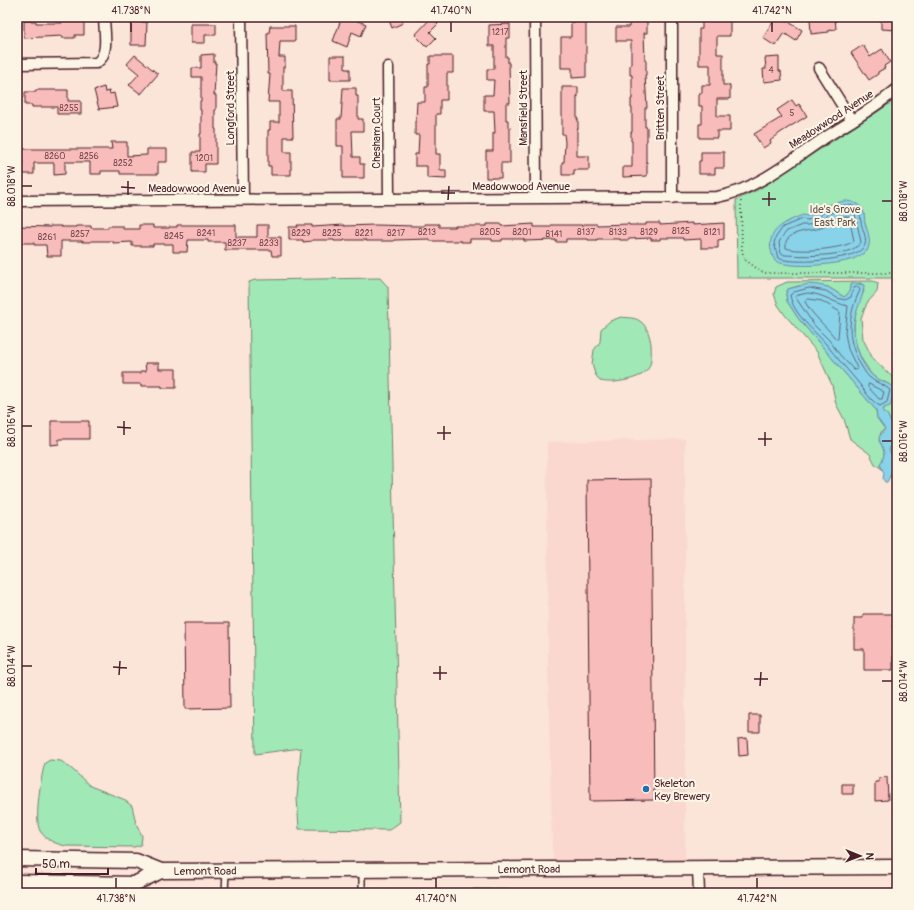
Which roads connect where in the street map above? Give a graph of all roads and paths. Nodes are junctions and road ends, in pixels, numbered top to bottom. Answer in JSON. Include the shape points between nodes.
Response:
{"nodes":[{"id":1,"x":104,"y":17,"type":"edge"},
{"id":2,"x":241,"y":17,"type":"edge"},
{"id":3,"x":535,"y":17,"type":"edge"},
{"id":4,"x":672,"y":17,"type":"edge"},
{"id":5,"x":17,"y":64,"type":"edge"},
{"id":6,"x":388,"y":66,"type":"dead end"},
{"id":7,"x":819,"y":68,"type":"dead end"},
{"id":8,"x":897,"y":89,"type":"edge"},
{"id":9,"x":852,"y":121,"type":"junction"},
{"id":10,"x":741,"y":191,"type":"junction"},
{"id":11,"x":536,"y":198,"type":"junction"},
{"id":12,"x":672,"y":198,"type":"junction"},
{"id":13,"x":242,"y":199,"type":"junction"},
{"id":14,"x":389,"y":199,"type":"junction"},
{"id":15,"x":17,"y":201,"type":"edge"},
{"id":16,"x":897,"y":273,"type":"edge"},
{"id":17,"x":17,"y":859,"type":"edge"},
{"id":18,"x":897,"y":867,"type":"edge"},
{"id":19,"x":698,"y":868,"type":"junction"},
{"id":20,"x":226,"y":870,"type":"junction"},
{"id":21,"x":362,"y":870,"type":"junction"},
{"id":22,"x":161,"y":871,"type":"junction"},
{"id":23,"x":17,"y":882,"type":"edge"},
{"id":24,"x":225,"y":893,"type":"edge"},
{"id":25,"x":362,"y":893,"type":"edge"},
{"id":26,"x":698,"y":893,"type":"edge"}],
"edges":[{"from":1,"to":5,"type":"street","via":[[104,54],[96,64]]},
{"from":2,"to":13,"type":"street","name":"Longford Street"},
{"from":3,"to":11,"type":"street","name":"Mansfield Street"},
{"from":4,"to":12,"type":"street","name":"Britten Street"},
{"from":6,"to":14,"type":"street","name":"Chesham Court"},
{"from":7,"to":9,"type":"street"},
{"from":8,"to":9,"type":"street","name":"Meadowwood Avenue"},
{"from":9,"to":10,"type":"street","name":"Meadowwood Avenue"},
{"from":10,"to":12,"type":"street","name":"Meadowwood Avenue","via":[[716,197]]},
{"from":10,"to":16,"type":"path","via":[[744,259],[763,273]]},
{"from":11,"to":12,"type":"street","name":"Meadowwood Avenue"},
{"from":11,"to":14,"type":"street","name":"Meadowwood Avenue"},
{"from":13,"to":14,"type":"street","name":"Meadowwood Avenue"},
{"from":13,"to":15,"type":"street","name":"Meadowwood Avenue"},
{"from":17,"to":22,"type":"main road","name":"Lemont Road","via":[[136,861]]},
{"from":18,"to":19,"type":"main road","name":"Lemont Road"},
{"from":19,"to":21,"type":"main road","name":"Lemont Road"},
{"from":19,"to":26,"type":"street"},
{"from":20,"to":21,"type":"main road","name":"Lemont Road"},
{"from":20,"to":22,"type":"main road","name":"Lemont Road"},
{"from":20,"to":24,"type":"lane"},
{"from":21,"to":25,"type":"lane"},
{"from":22,"to":23,"type":"main road","name":"Lemont Road","via":[[134,884]]}]}
